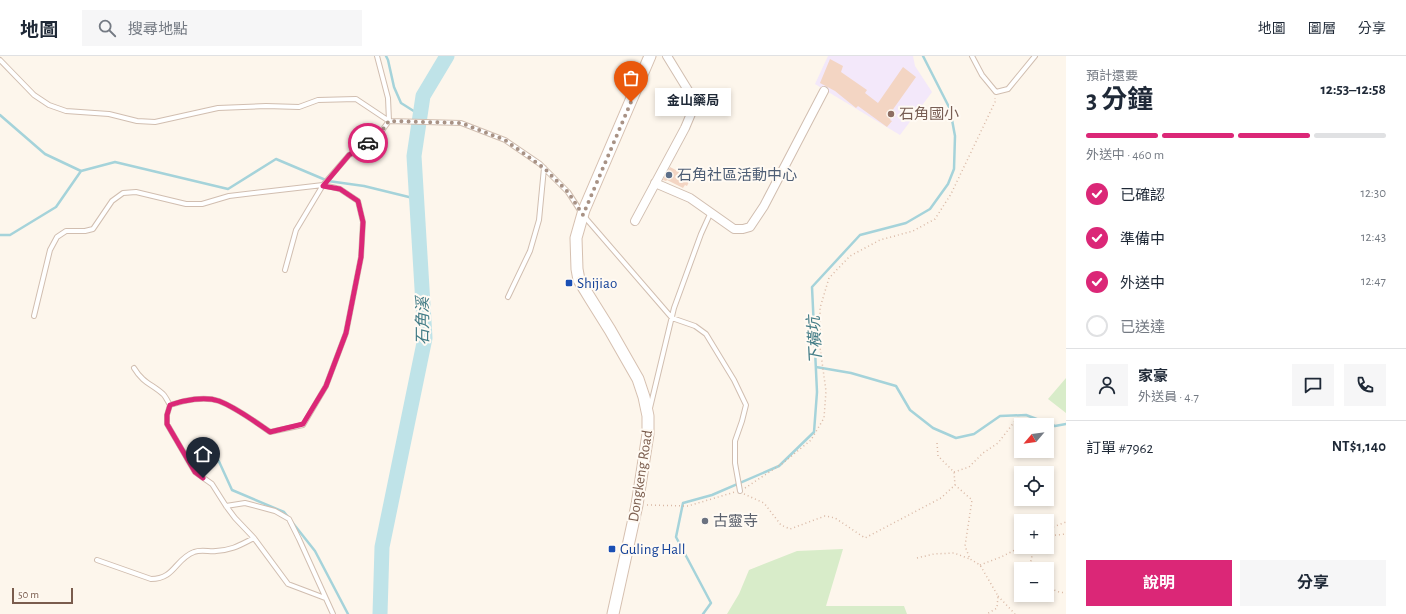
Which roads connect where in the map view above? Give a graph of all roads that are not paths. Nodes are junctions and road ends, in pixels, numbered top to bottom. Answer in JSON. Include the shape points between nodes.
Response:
{"nodes":[{"id":1,"x":377,"y":56,"type":"edge"},
{"id":2,"x":650,"y":56,"type":"edge"},
{"id":3,"x":666,"y":56,"type":"edge"},
{"id":4,"x":972,"y":56,"type":"edge"},
{"id":5,"x":1035,"y":56,"type":"edge"},
{"id":6,"x":0,"y":60,"type":"edge"},
{"id":7,"x":824,"y":91,"type":"dead end"},
{"id":8,"x":389,"y":121,"type":"junction"},
{"id":9,"x":544,"y":168,"type":"junction"},
{"id":10,"x":655,"y":182,"type":"junction"},
{"id":11,"x":323,"y":186,"type":"junction"},
{"id":12,"x":711,"y":212,"type":"junction"},
{"id":13,"x":583,"y":215,"type":"junction"},
{"id":14,"x":635,"y":221,"type":"dead end"},
{"id":15,"x":284,"y":270,"type":"dead end"},
{"id":16,"x":508,"y":297,"type":"dead end"},
{"id":17,"x":34,"y":316,"type":"dead end"},
{"id":18,"x":672,"y":318,"type":"junction"},
{"id":19,"x":134,"y":368,"type":"dead end"},
{"id":20,"x":170,"y":405,"type":"junction"},
{"id":21,"x":648,"y":416,"type":"junction"},
{"id":22,"x":740,"y":490,"type":"road end"},
{"id":23,"x":226,"y":506,"type":"junction"},
{"id":24,"x":254,"y":538,"type":"junction"},
{"id":25,"x":97,"y":560,"type":"dead end"},
{"id":26,"x":325,"y":598,"type":"junction"},
{"id":27,"x":333,"y":614,"type":"edge"},
{"id":28,"x":613,"y":614,"type":"edge"}],
"edges":[{"from":1,"to":8,"type":"lane","via":[[388,98]]},
{"from":2,"to":13,"type":"street","name":"Dongkeng Road"},
{"from":3,"to":10,"type":"street","via":[[694,100],[693,110],[685,128]]},
{"from":4,"to":5,"type":"lane","via":[[982,75],[996,92],[1008,89]]},
{"from":6,"to":8,"type":"lane","via":[[34,95],[49,105],[66,111],[109,114],[137,121],[155,122],[218,108],[298,107],[318,100],[356,99]]},
{"from":7,"to":12,"type":"street","via":[[764,206],[750,227],[743,230],[734,229]]},
{"from":8,"to":9,"type":"lane","via":[[461,123],[505,140]]},
{"from":8,"to":11,"type":"lane","via":[[378,136],[349,155]]},
{"from":9,"to":13,"type":"lane","via":[[568,192]]},
{"from":9,"to":16,"type":"lane","via":[[539,220],[530,251]]},
{"from":10,"to":12,"type":"street","via":[[690,198]]},
{"from":10,"to":14,"type":"street"},
{"from":11,"to":15,"type":"lane","via":[[296,230]]},
{"from":11,"to":17,"type":"lane","via":[[229,196],[202,204],[186,204],[136,192],[122,193],[112,201],[93,229],[66,231],[57,237],[50,250]]},
{"from":11,"to":20,"type":"lane","via":[[340,189],[358,201],[363,222],[361,257],[346,333],[326,386],[303,424],[270,432],[218,401],[184,400]]},
{"from":12,"to":18,"type":"lane"},
{"from":13,"to":18,"type":"lane"},
{"from":13,"to":21,"type":"street","name":"Dongkeng Road","via":[[576,238],[579,280],[638,379]]},
{"from":18,"to":21,"type":"lane"},
{"from":18,"to":22,"type":"lane","via":[[695,326],[706,334],[731,374],[746,405],[735,441],[735,463]]},
{"from":19,"to":20,"type":"lane","via":[[138,376],[164,395]]},
{"from":20,"to":23,"type":"lane","via":[[167,424],[195,472],[212,484]]},
{"from":21,"to":28,"type":"street","name":"Dongkeng Road","via":[[648,434],[637,504]]},
{"from":23,"to":24,"type":"lane"},
{"from":23,"to":26,"type":"lane","via":[[245,503],[275,511],[289,519]]},
{"from":24,"to":25,"type":"lane","via":[[233,549],[196,551],[160,579],[151,579]]},
{"from":24,"to":26,"type":"lane","via":[[288,584]]},
{"from":26,"to":27,"type":"lane"}]}
